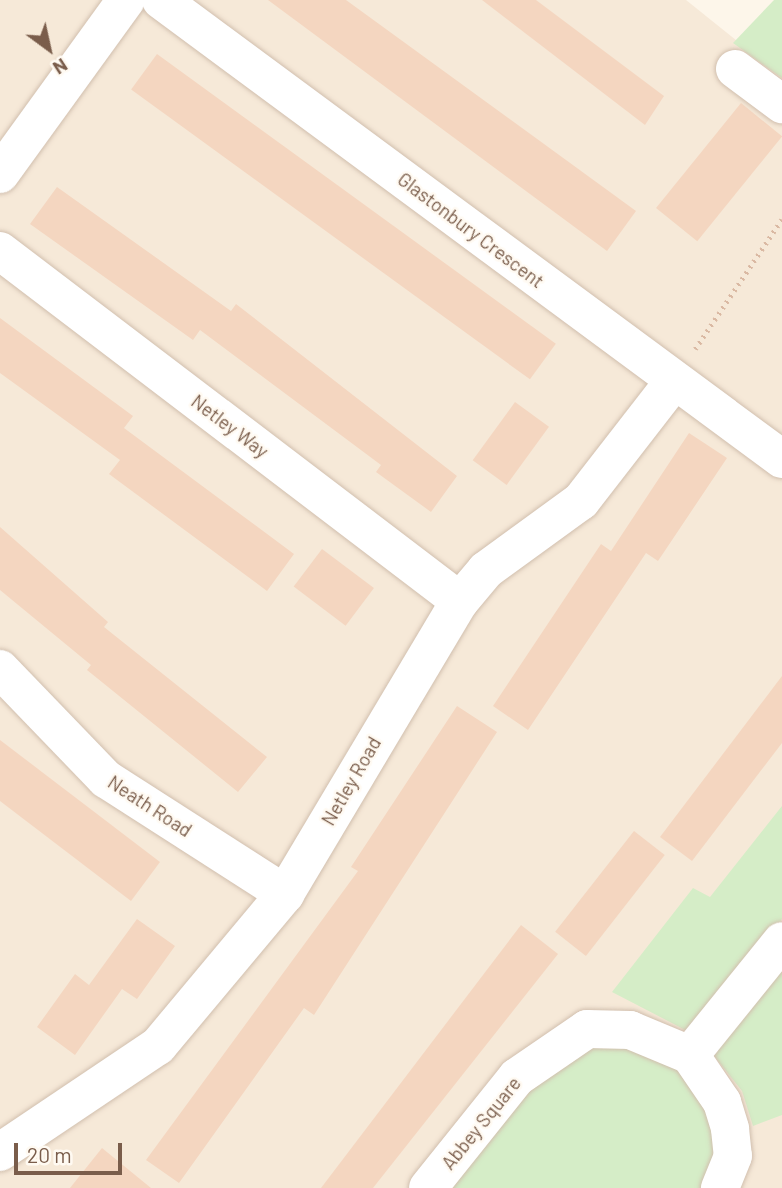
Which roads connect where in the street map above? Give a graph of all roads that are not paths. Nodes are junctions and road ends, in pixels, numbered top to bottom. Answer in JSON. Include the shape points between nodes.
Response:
{"nodes":[{"id":1,"x":125,"y":0,"type":"edge"},
{"id":2,"x":161,"y":0,"type":"edge"},
{"id":3,"x":735,"y":69,"type":"dead end"},
{"id":4,"x":782,"y":104,"type":"edge"},
{"id":5,"x":0,"y":174,"type":"edge"},
{"id":6,"x":0,"y":251,"type":"edge"},
{"id":7,"x":674,"y":381,"type":"junction"},
{"id":8,"x":782,"y":459,"type":"edge"},
{"id":9,"x":460,"y":601,"type":"junction"},
{"id":10,"x":0,"y":669,"type":"edge"},
{"id":11,"x":285,"y":894,"type":"junction"},
{"id":12,"x":782,"y":941,"type":"edge"},
{"id":13,"x":690,"y":1055,"type":"junction"},
{"id":14,"x":0,"y":1152,"type":"edge"},
{"id":15,"x":428,"y":1188,"type":"edge"},
{"id":16,"x":720,"y":1188,"type":"edge"}],
"edges":[{"from":1,"to":5,"type":"street"},
{"from":2,"to":7,"type":"street","name":"Glastonbury Crescent"},
{"from":3,"to":4,"type":"street"},
{"from":6,"to":9,"type":"street","name":"Netley Way"},
{"from":7,"to":8,"type":"street","name":"Glastonbury Crescent"},
{"from":7,"to":9,"type":"street","name":"Netley Road","via":[[581,501],[486,570]]},
{"from":9,"to":11,"type":"street","name":"Netley Road"},
{"from":10,"to":11,"type":"street","name":"Neath Road","via":[[106,779]]},
{"from":11,"to":14,"type":"street","name":"Netley Road","via":[[158,1046]]},
{"from":12,"to":13,"type":"street"},
{"from":13,"to":15,"type":"street","name":"Abbey Square","via":[[629,1030],[587,1029],[517,1077]]},
{"from":13,"to":16,"type":"street","via":[[722,1102],[730,1129],[733,1156]]}]}
